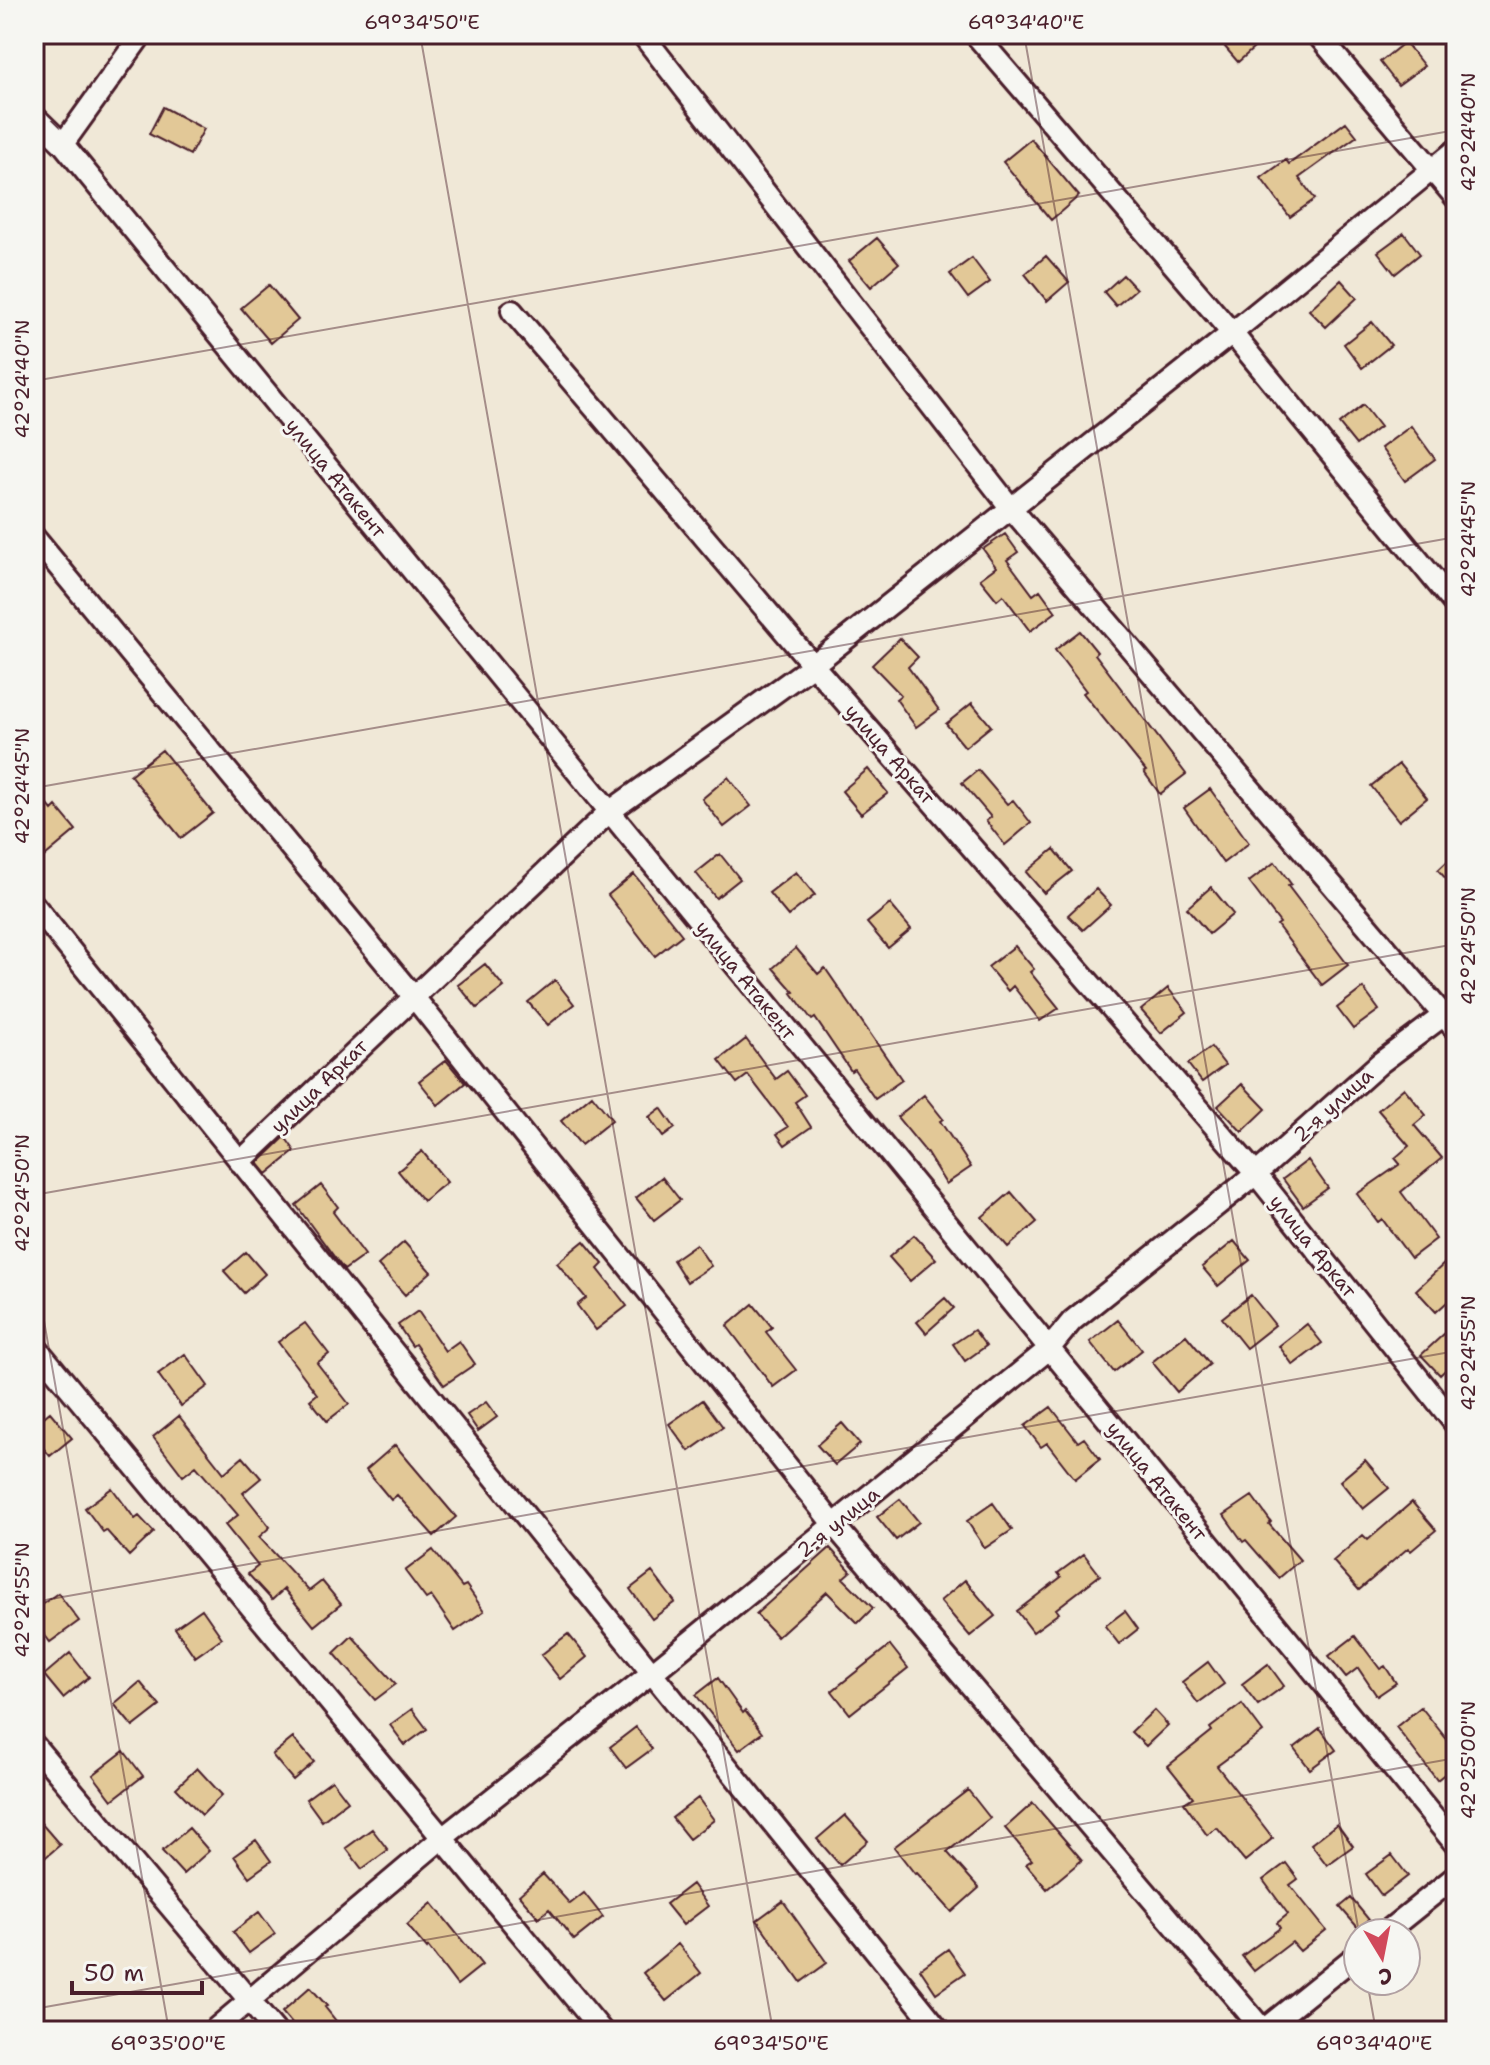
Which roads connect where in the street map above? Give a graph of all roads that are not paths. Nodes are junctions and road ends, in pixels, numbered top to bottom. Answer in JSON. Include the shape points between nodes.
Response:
{"nodes":[{"id":1,"x":142,"y":34,"type":"edge"},
{"id":2,"x":642,"y":34,"type":"edge"},
{"id":3,"x":975,"y":34,"type":"edge"},
{"id":4,"x":1317,"y":34,"type":"edge"},
{"id":5,"x":34,"y":116,"type":"edge"},
{"id":6,"x":63,"y":144,"type":"junction"},
{"id":7,"x":1456,"y":150,"type":"edge"},
{"id":8,"x":1433,"y":170,"type":"junction"},
{"id":9,"x":1456,"y":198,"type":"edge"},
{"id":10,"x":512,"y":311,"type":"dead end"},
{"id":11,"x":1232,"y":333,"type":"junction"},
{"id":12,"x":1010,"y":507,"type":"junction"},
{"id":13,"x":34,"y":537,"type":"edge"},
{"id":14,"x":1456,"y":606,"type":"edge"},
{"id":15,"x":813,"y":665,"type":"junction"},
{"id":16,"x":609,"y":812,"type":"junction"},
{"id":17,"x":34,"y":905,"type":"edge"},
{"id":18,"x":413,"y":996,"type":"junction"},
{"id":19,"x":1452,"y":1018,"type":"edge"},
{"id":20,"x":240,"y":1162,"type":"junction"},
{"id":21,"x":1256,"y":1174,"type":"junction"},
{"id":22,"x":1049,"y":1349,"type":"junction"},
{"id":23,"x":39,"y":1351,"type":"dead end"},
{"id":24,"x":1456,"y":1425,"type":"edge"},
{"id":25,"x":834,"y":1525,"type":"junction"},
{"id":26,"x":653,"y":1672,"type":"junction"},
{"id":27,"x":34,"y":1745,"type":"edge"},
{"id":28,"x":441,"y":1839,"type":"junction"},
{"id":29,"x":1456,"y":1845,"type":"edge"},
{"id":30,"x":1456,"y":1876,"type":"edge"},
{"id":31,"x":1405,"y":1917,"type":"edge"},
{"id":32,"x":1342,"y":1967,"type":"edge"},
{"id":33,"x":250,"y":2001,"type":"junction"},
{"id":34,"x":213,"y":2031,"type":"edge"},
{"id":35,"x":275,"y":2031,"type":"edge"},
{"id":36,"x":602,"y":2031,"type":"edge"},
{"id":37,"x":940,"y":2031,"type":"edge"},
{"id":38,"x":1263,"y":2031,"type":"edge"}],
"edges":[{"from":1,"to":6,"type":"street"},
{"from":2,"to":12,"type":"street"},
{"from":3,"to":11,"type":"street"},
{"from":4,"to":8,"type":"street"},
{"from":5,"to":6,"type":"street","name":"улица Атакент"},
{"from":6,"to":16,"type":"street","name":"улица Атакент"},
{"from":7,"to":8,"type":"street"},
{"from":8,"to":9,"type":"street"},
{"from":8,"to":11,"type":"street"},
{"from":10,"to":15,"type":"street"},
{"from":11,"to":12,"type":"street"},
{"from":11,"to":14,"type":"street"},
{"from":12,"to":15,"type":"street"},
{"from":12,"to":19,"type":"street"},
{"from":13,"to":18,"type":"street"},
{"from":15,"to":16,"type":"street","name":"улица Аркат"},
{"from":15,"to":21,"type":"street","name":"улица Аркат"},
{"from":16,"to":18,"type":"street","name":"улица Аркат"},
{"from":16,"to":22,"type":"street","name":"улица Атакент"},
{"from":17,"to":20,"type":"street"},
{"from":18,"to":20,"type":"street","name":"улица Аркат"},
{"from":18,"to":25,"type":"street"},
{"from":19,"to":21,"type":"street","name":"2-я улица","via":[[1380,1063]]},
{"from":20,"to":26,"type":"street"},
{"from":21,"to":22,"type":"street","name":"2-я улица","via":[[1072,1321]]},
{"from":21,"to":24,"type":"street","name":"улица Аркат"},
{"from":22,"to":25,"type":"street","name":"2-я улица"},
{"from":22,"to":29,"type":"street","name":"улица Атакент"},
{"from":23,"to":28,"type":"street"},
{"from":25,"to":26,"type":"street","name":"2-я улица"},
{"from":25,"to":38,"type":"street"},
{"from":26,"to":28,"type":"street","name":"2-я улица"},
{"from":26,"to":37,"type":"street"},
{"from":27,"to":33,"type":"street"},
{"from":28,"to":33,"type":"street","name":"2-я улица"},
{"from":28,"to":36,"type":"street"},
{"from":30,"to":31,"type":"street"},
{"from":32,"to":38,"type":"street"},
{"from":33,"to":34,"type":"street","name":"2-я улица"},
{"from":33,"to":35,"type":"street"}]}
